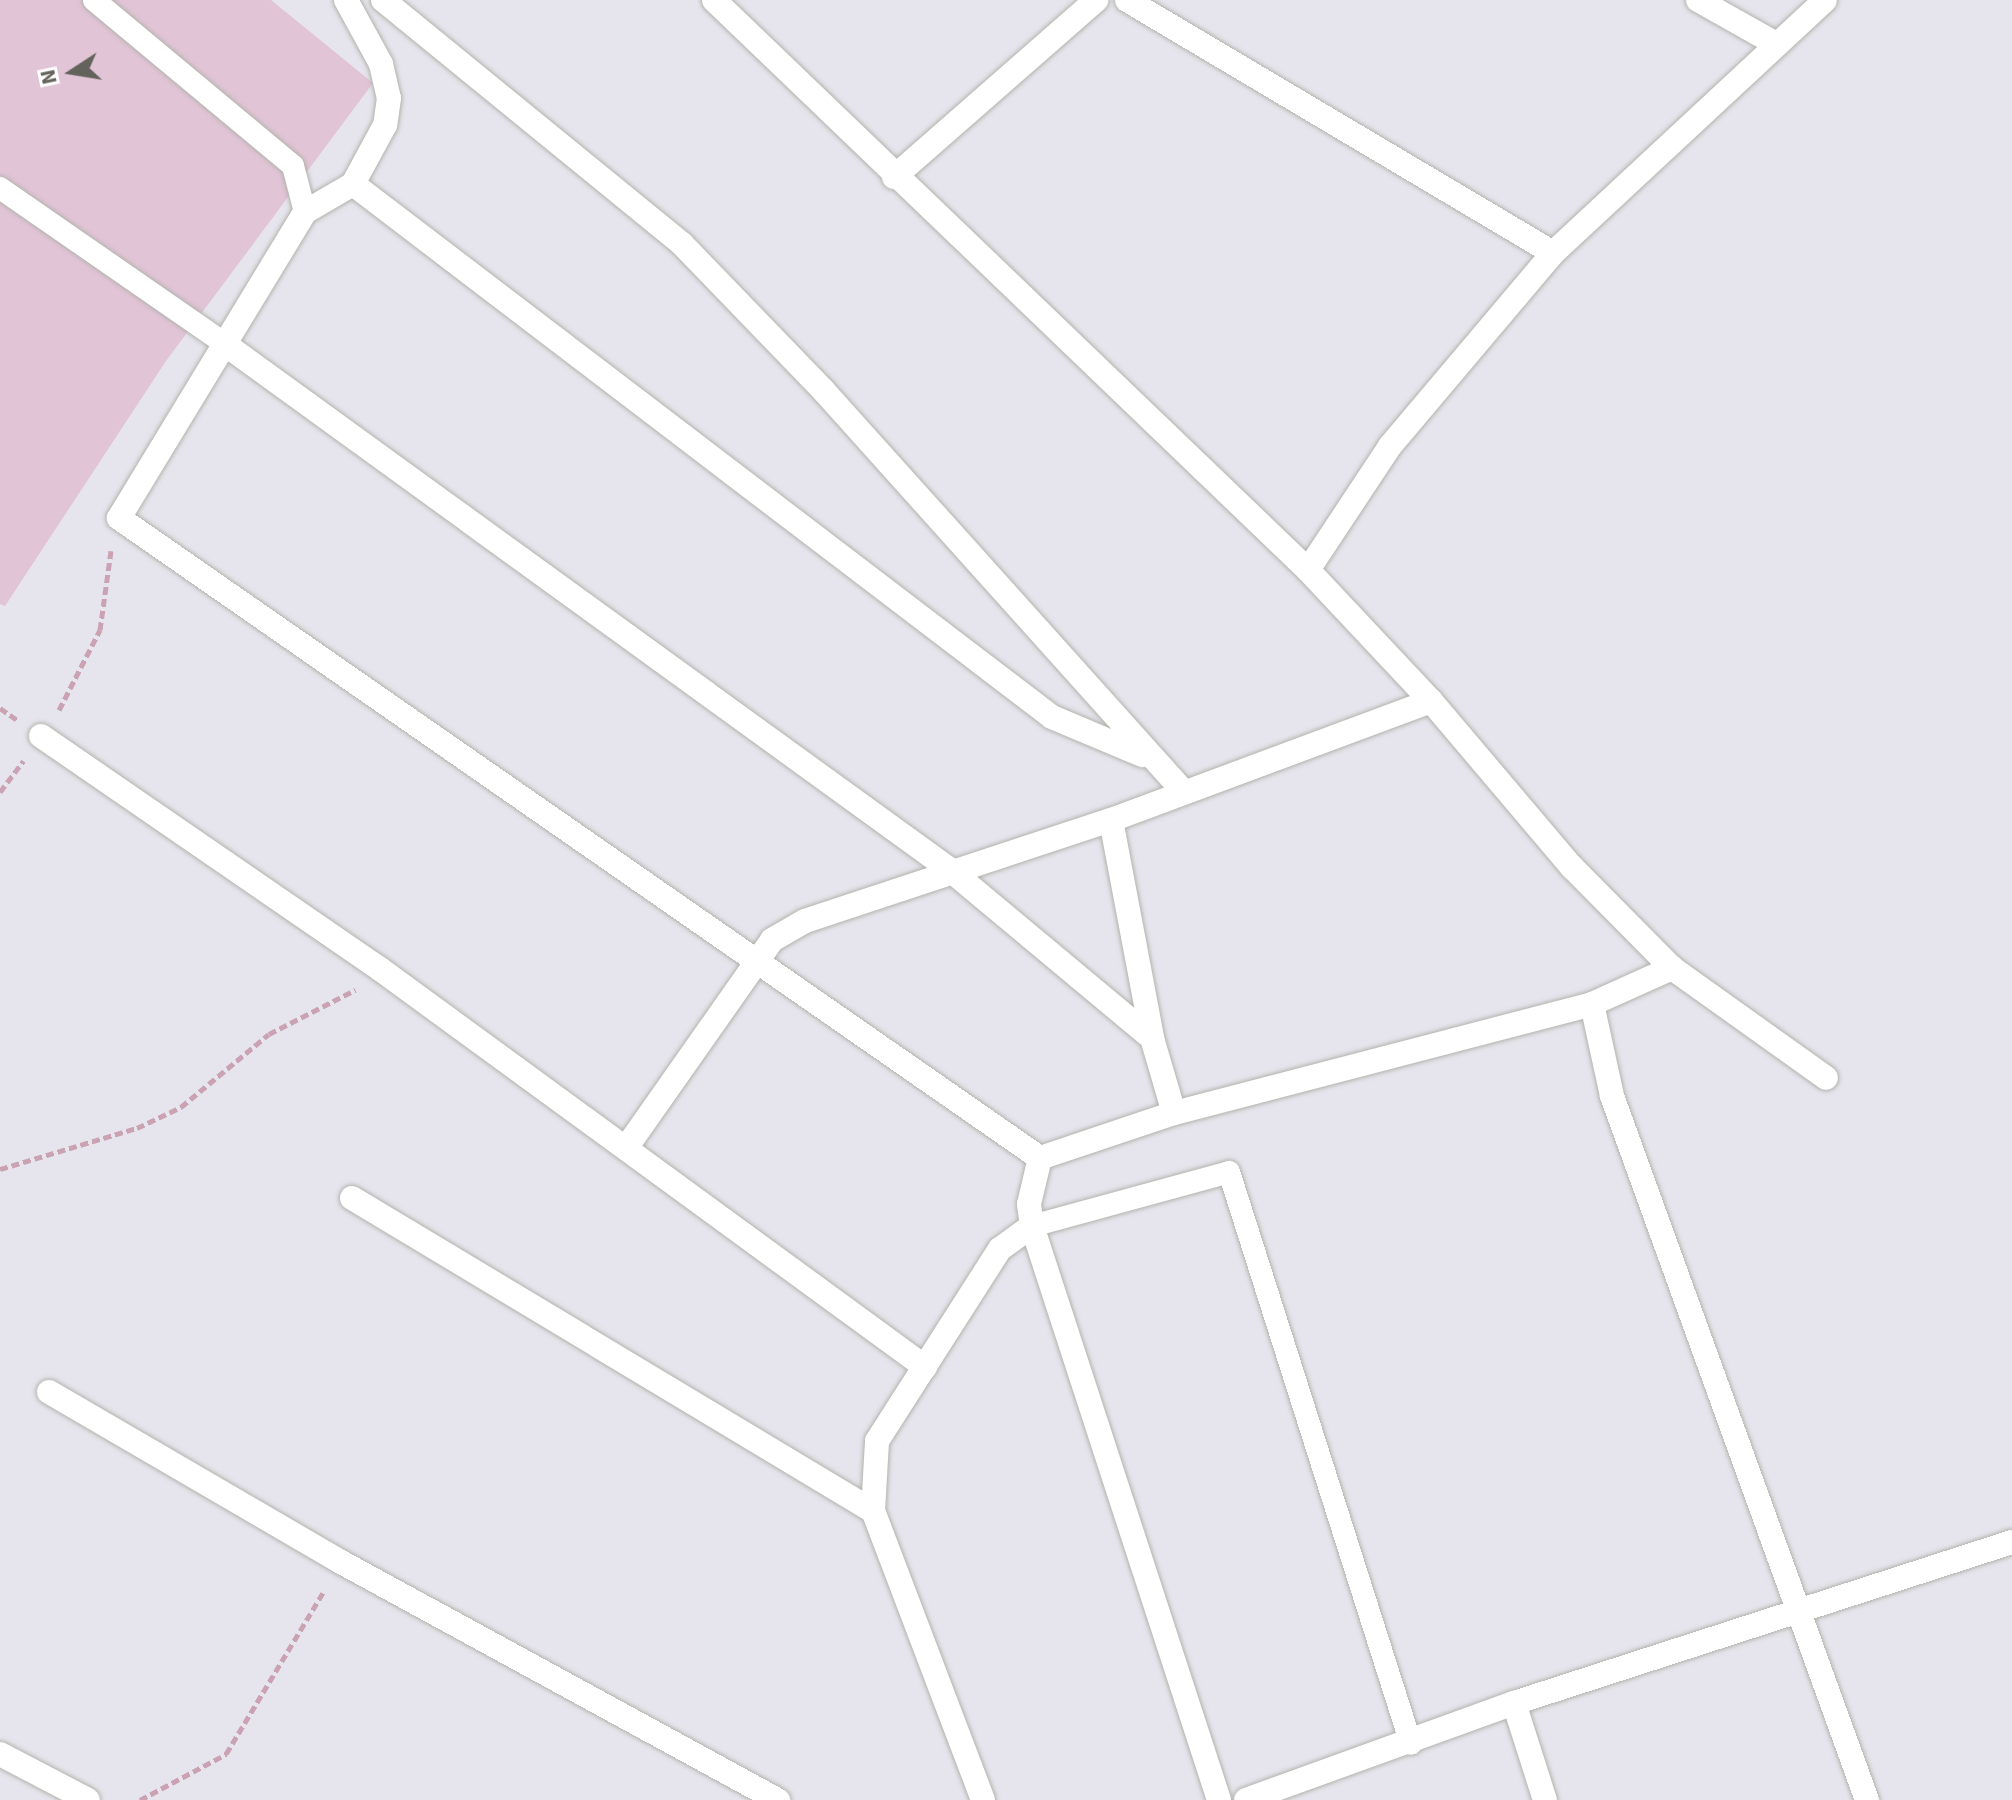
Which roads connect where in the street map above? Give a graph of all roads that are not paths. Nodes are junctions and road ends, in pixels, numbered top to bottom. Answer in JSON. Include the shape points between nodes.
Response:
{"nodes":[{"id":1,"x":94,"y":0,"type":"edge"},
{"id":2,"x":346,"y":0,"type":"edge"},
{"id":3,"x":383,"y":0,"type":"edge"},
{"id":4,"x":1096,"y":0,"type":"edge"},
{"id":5,"x":1127,"y":0,"type":"edge"},
{"id":6,"x":1698,"y":0,"type":"edge"},
{"id":7,"x":1825,"y":0,"type":"edge"},
{"id":8,"x":728,"y":5,"type":"edge"},
{"id":9,"x":1776,"y":44,"type":"junction"},
{"id":10,"x":894,"y":177,"type":"junction"},
{"id":11,"x":353,"y":184,"type":"junction"},
{"id":12,"x":0,"y":188,"type":"edge"},
{"id":13,"x":305,"y":212,"type":"junction"},
{"id":14,"x":1553,"y":253,"type":"junction"},
{"id":15,"x":222,"y":342,"type":"junction"},
{"id":16,"x":1308,"y":570,"type":"junction"},
{"id":17,"x":1431,"y":701,"type":"junction"},
{"id":18,"x":41,"y":736,"type":"road end"},
{"id":19,"x":1148,"y":757,"type":"junction"},
{"id":20,"x":1183,"y":791,"type":"junction"},
{"id":21,"x":1111,"y":820,"type":"junction"},
{"id":22,"x":949,"y":869,"type":"junction"},
{"id":23,"x":757,"y":963,"type":"junction"},
{"id":24,"x":1672,"y":968,"type":"junction"},
{"id":25,"x":1592,"y":1004,"type":"junction"},
{"id":26,"x":1152,"y":1038,"type":"junction"},
{"id":27,"x":1826,"y":1078,"type":"dead end"},
{"id":28,"x":1174,"y":1113,"type":"junction"},
{"id":29,"x":626,"y":1148,"type":"junction"},
{"id":30,"x":1040,"y":1158,"type":"junction"},
{"id":31,"x":352,"y":1198,"type":"dead end"},
{"id":32,"x":1032,"y":1226,"type":"junction"},
{"id":33,"x":925,"y":1367,"type":"junction"},
{"id":34,"x":49,"y":1392,"type":"dead end"},
{"id":35,"x":873,"y":1511,"type":"junction"},
{"id":36,"x":2012,"y":1542,"type":"edge"},
{"id":37,"x":1804,"y":1612,"type":"junction"},
{"id":38,"x":1514,"y":1703,"type":"junction"},
{"id":39,"x":1411,"y":1744,"type":"junction"},
{"id":40,"x":0,"y":1754,"type":"edge"},
{"id":41,"x":88,"y":1800,"type":"edge"},
{"id":42,"x":778,"y":1800,"type":"edge"},
{"id":43,"x":983,"y":1800,"type":"edge"},
{"id":44,"x":1219,"y":1800,"type":"edge"},
{"id":45,"x":1246,"y":1800,"type":"edge"},
{"id":46,"x":1545,"y":1800,"type":"edge"},
{"id":47,"x":1867,"y":1800,"type":"edge"}],
"edges":[{"from":1,"to":13,"type":"lane","via":[[293,166]]},
{"from":2,"to":11,"type":"street","via":[[381,64],[389,98],[385,125]]},
{"from":3,"to":19,"type":"street","via":[[682,244],[823,390]]},
{"from":4,"to":10,"type":"street"},
{"from":5,"to":14,"type":"street"},
{"from":6,"to":9,"type":"street"},
{"from":7,"to":9,"type":"street"},
{"from":8,"to":10,"type":"street"},
{"from":9,"to":14,"type":"street"},
{"from":10,"to":16,"type":"street"},
{"from":11,"to":13,"type":"street"},
{"from":11,"to":19,"type":"street","via":[[1052,717]]},
{"from":12,"to":15,"type":"lane"},
{"from":13,"to":15,"type":"street"},
{"from":14,"to":16,"type":"street","via":[[1390,446]]},
{"from":15,"to":22,"type":"street"},
{"from":15,"to":23,"type":"street","via":[[119,518]]},
{"from":16,"to":17,"type":"street"},
{"from":17,"to":20,"type":"street"},
{"from":17,"to":24,"type":"street","via":[[1572,867]]},
{"from":18,"to":29,"type":"street","via":[[380,969]]},
{"from":19,"to":20,"type":"street"},
{"from":20,"to":21,"type":"street"},
{"from":21,"to":22,"type":"street"},
{"from":21,"to":26,"type":"street"},
{"from":22,"to":23,"type":"street","via":[[805,921],[772,940]]},
{"from":22,"to":26,"type":"street"},
{"from":23,"to":29,"type":"street"},
{"from":23,"to":30,"type":"street"},
{"from":24,"to":25,"type":"street"},
{"from":24,"to":27,"type":"street"},
{"from":25,"to":28,"type":"street"},
{"from":25,"to":37,"type":"street","via":[[1612,1096]]},
{"from":26,"to":28,"type":"street"},
{"from":28,"to":30,"type":"street"},
{"from":29,"to":33,"type":"street"},
{"from":30,"to":32,"type":"street","via":[[1029,1204]]},
{"from":31,"to":35,"type":"street"},
{"from":32,"to":33,"type":"street","via":[[1000,1249]]},
{"from":32,"to":39,"type":"lane","via":[[1229,1172]]},
{"from":32,"to":44,"type":"street"},
{"from":33,"to":35,"type":"street","via":[[877,1441]]},
{"from":34,"to":42,"type":"street","via":[[341,1562]]},
{"from":35,"to":43,"type":"street"},
{"from":36,"to":37,"type":"street"},
{"from":37,"to":38,"type":"street"},
{"from":37,"to":47,"type":"street"},
{"from":38,"to":39,"type":"street"},
{"from":38,"to":46,"type":"street"},
{"from":39,"to":45,"type":"street"},
{"from":40,"to":41,"type":"street"}]}
